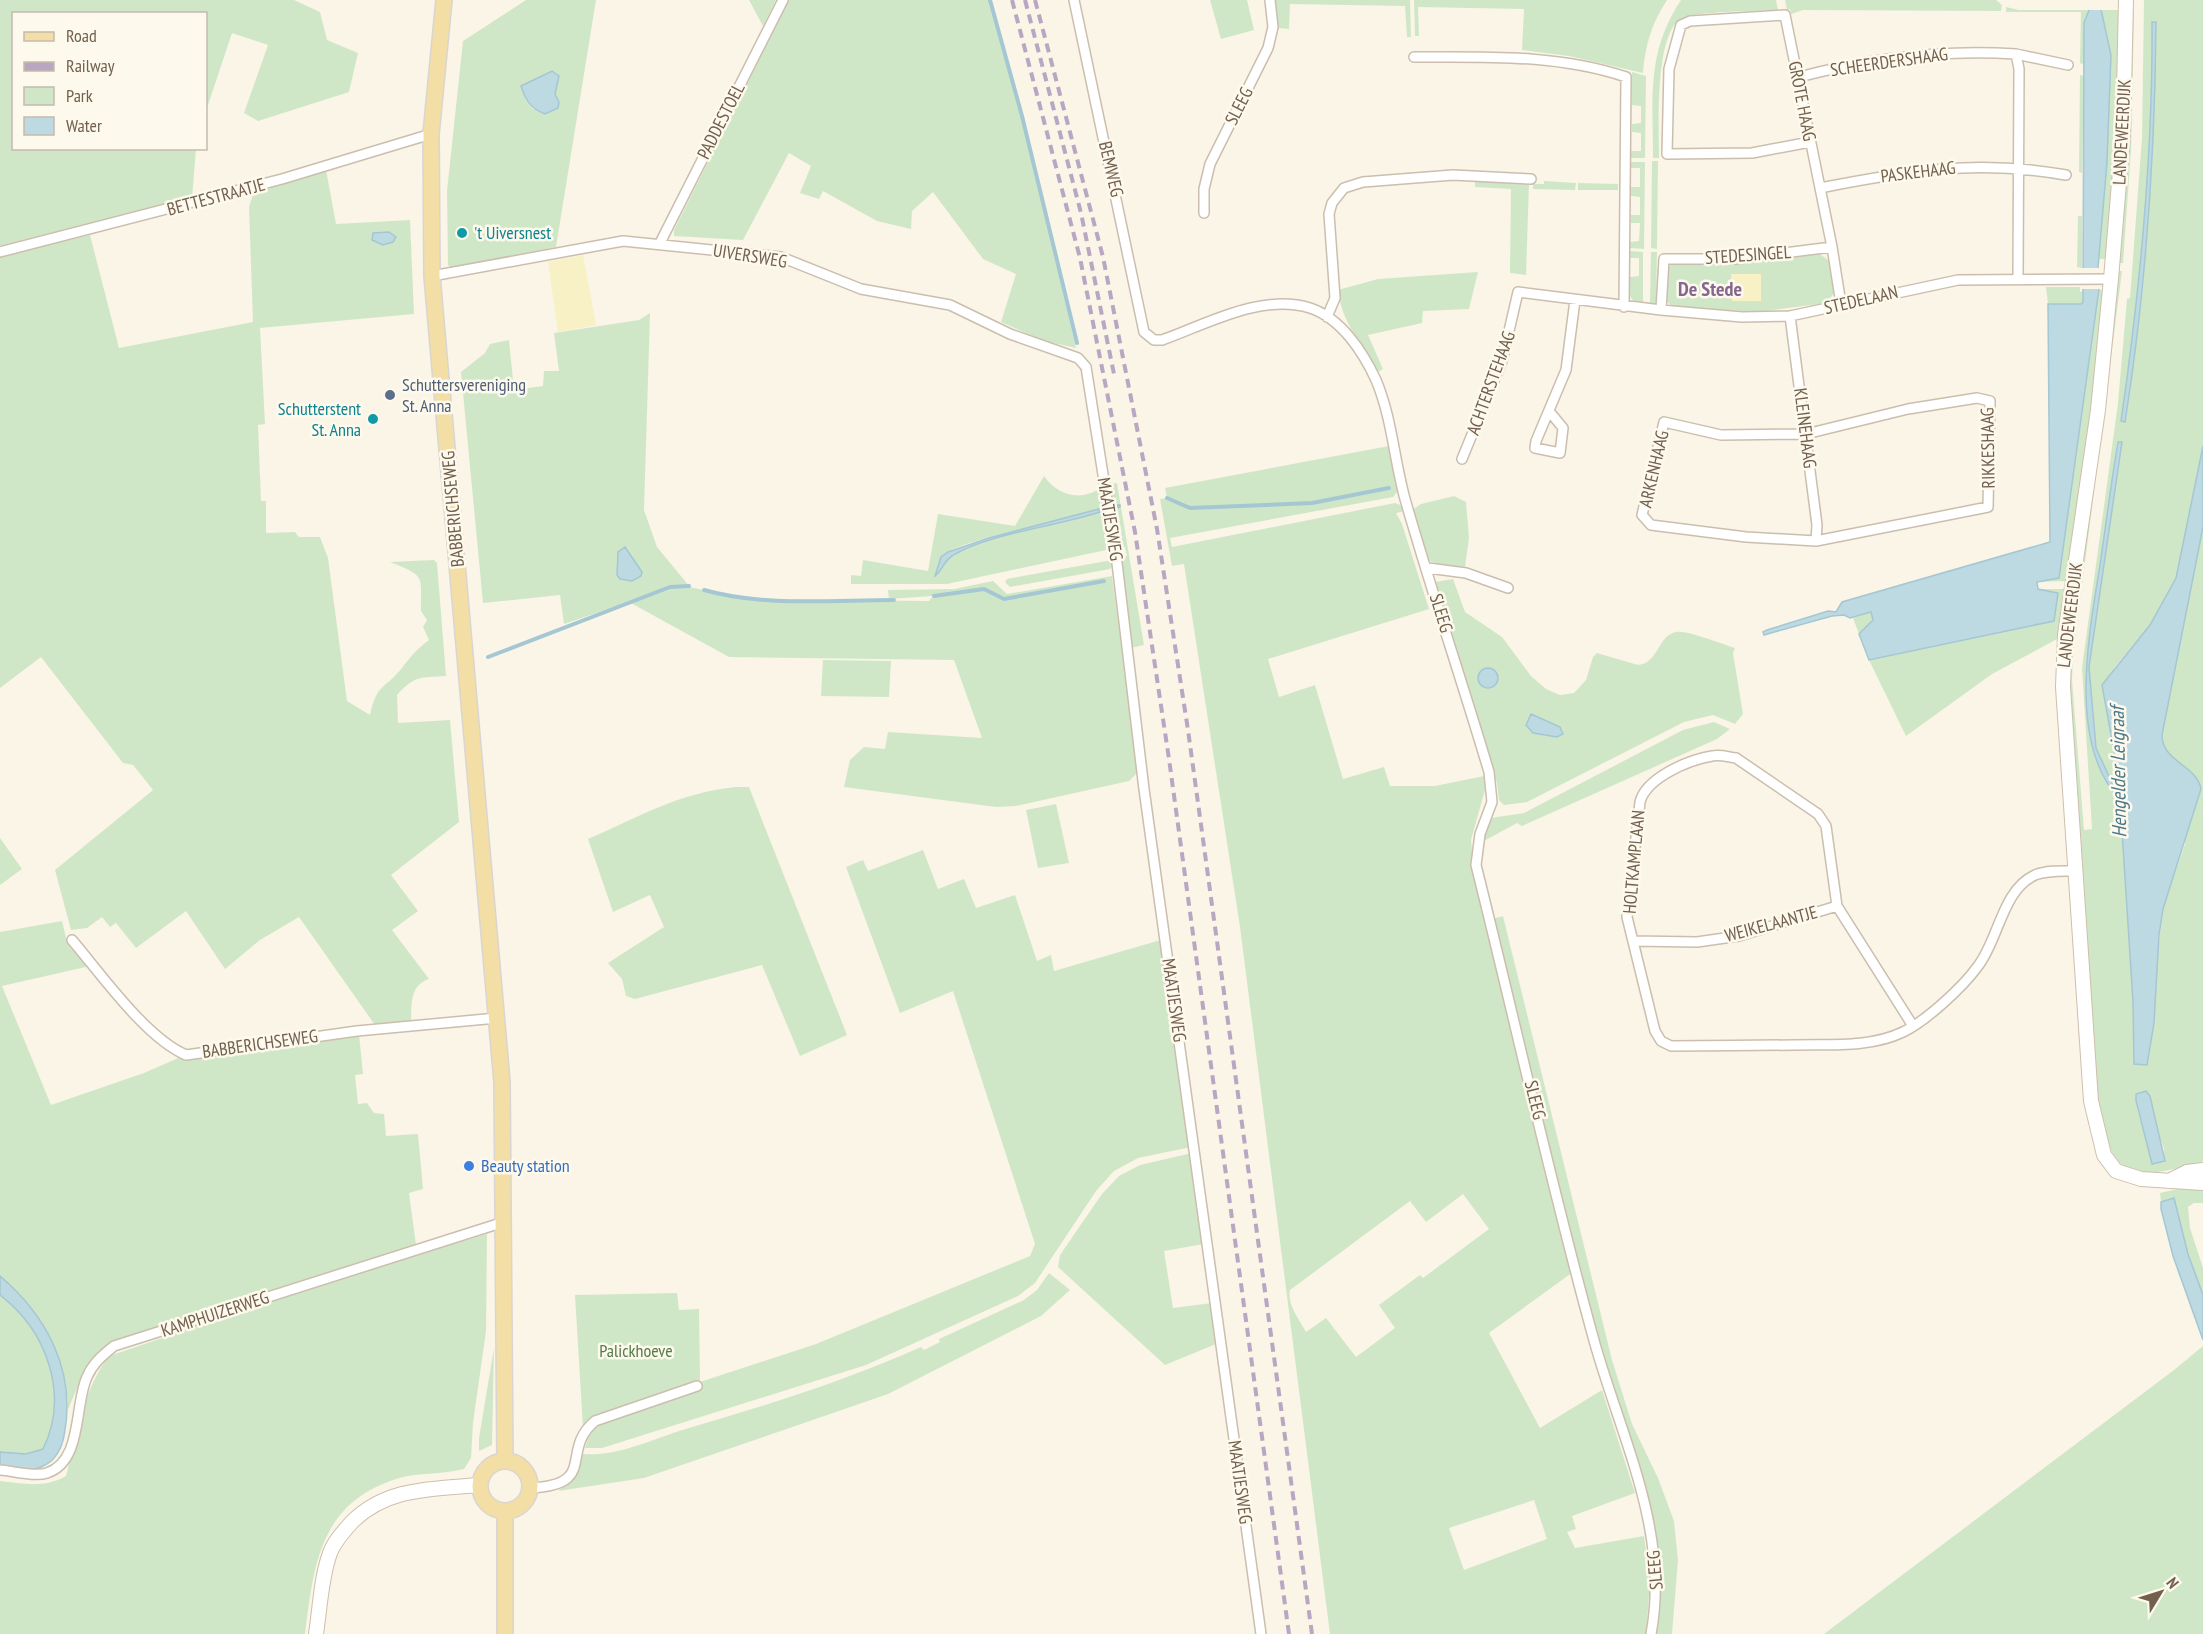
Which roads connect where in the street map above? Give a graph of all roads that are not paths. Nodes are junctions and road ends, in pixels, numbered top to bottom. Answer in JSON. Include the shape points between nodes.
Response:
{"nodes":[{"id":1,"x":444,"y":0,"type":"edge"},
{"id":2,"x":783,"y":0,"type":"edge"},
{"id":3,"x":1074,"y":0,"type":"edge"},
{"id":4,"x":1270,"y":0,"type":"edge"},
{"id":5,"x":2126,"y":0,"type":"edge"},
{"id":6,"x":2016,"y":54,"type":"junction"},
{"id":7,"x":1414,"y":57,"type":"dead end"},
{"id":8,"x":2068,"y":65,"type":"dead end"},
{"id":9,"x":1799,"y":77,"type":"junction"},
{"id":10,"x":430,"y":134,"type":"junction"},
{"id":11,"x":1810,"y":142,"type":"junction"},
{"id":12,"x":2017,"y":168,"type":"junction"},
{"id":13,"x":2066,"y":175,"type":"dead end"},
{"id":14,"x":1531,"y":179,"type":"dead end"},
{"id":15,"x":1820,"y":188,"type":"junction"},
{"id":16,"x":1204,"y":213,"type":"dead end"},
{"id":17,"x":660,"y":243,"type":"junction"},
{"id":18,"x":1832,"y":247,"type":"junction"},
{"id":19,"x":0,"y":252,"type":"edge"},
{"id":20,"x":432,"y":276,"type":"junction"},
{"id":21,"x":2018,"y":278,"type":"junction"},
{"id":22,"x":2107,"y":279,"type":"junction"},
{"id":23,"x":1575,"y":300,"type":"junction"},
{"id":24,"x":1841,"y":304,"type":"junction"},
{"id":25,"x":1624,"y":307,"type":"junction"},
{"id":26,"x":1661,"y":310,"type":"junction"},
{"id":27,"x":1790,"y":316,"type":"junction"},
{"id":28,"x":1327,"y":317,"type":"junction"},
{"id":29,"x":1148,"y":337,"type":"joint"},
{"id":30,"x":1086,"y":367,"type":"joint"},
{"id":31,"x":1549,"y":411,"type":"junction"},
{"id":32,"x":1806,"y":434,"type":"junction"},
{"id":33,"x":1462,"y":459,"type":"dead end"},
{"id":34,"x":1816,"y":541,"type":"junction"},
{"id":35,"x":1428,"y":568,"type":"junction"},
{"id":36,"x":1508,"y":588,"type":"dead end"},
{"id":37,"x":2076,"y":871,"type":"junction"},
{"id":38,"x":1837,"y":906,"type":"junction"},
{"id":39,"x":72,"y":940,"type":"dead end"},
{"id":40,"x":1633,"y":941,"type":"junction"},
{"id":41,"x":497,"y":1018,"type":"junction"},
{"id":42,"x":1913,"y":1026,"type":"junction"},
{"id":43,"x":2203,"y":1170,"type":"edge"},
{"id":44,"x":2169,"y":1181,"type":"junction"},
{"id":45,"x":2203,"y":1183,"type":"edge"},
{"id":46,"x":504,"y":1222,"type":"junction"},
{"id":47,"x":697,"y":1386,"type":"dead end"},
{"id":48,"x":505,"y":1461,"type":"junction"},
{"id":49,"x":0,"y":1470,"type":"edge"},
{"id":50,"x":479,"y":1485,"type":"junction"},
{"id":51,"x":530,"y":1488,"type":"junction"},
{"id":52,"x":505,"y":1512,"type":"junction"},
{"id":53,"x":316,"y":1634,"type":"edge"},
{"id":54,"x":505,"y":1634,"type":"edge"},
{"id":55,"x":1261,"y":1634,"type":"edge"},
{"id":56,"x":1651,"y":1634,"type":"edge"}],
"edges":[{"from":1,"to":10,"type":"main road","name":"BABBERICHSEWEG"},
{"from":2,"to":17,"type":"street","name":"PADDESTOEL"},
{"from":3,"to":29,"type":"street","name":"BEMWEG","via":[[1142,325]]},
{"from":4,"to":16,"type":"street","name":"SLEEG","via":[[1273,27],[1268,48],[1210,164]]},
{"from":5,"to":22,"type":"street","name":"LANDEWEERDIJK","via":[[2123,135]]},
{"from":6,"to":8,"type":"street","name":"SCHEERDERSHAAG"},
{"from":6,"to":9,"type":"street","name":"SCHEERDERSHAAG","via":[[1919,54],[1855,63]]},
{"from":6,"to":12,"type":"street"},
{"from":7,"to":25,"type":"street","via":[[1533,60],[1584,66],[1626,77]]},
{"from":9,"to":11,"type":"street","name":"GROTE HAAG"},
{"from":9,"to":11,"type":"street","name":"GROTE HAAG","via":[[1785,15],[1690,21],[1681,25],[1669,69],[1667,153],[1752,153]]},
{"from":10,"to":19,"type":"street","name":"BETTESTRAATJE","via":[[282,179]]},
{"from":10,"to":20,"type":"main road","name":"BABBERICHSEWEG"},
{"from":11,"to":15,"type":"street","name":"GROTE HAAG"},
{"from":12,"to":13,"type":"street"},
{"from":12,"to":15,"type":"street","name":"PASKEHAAG","via":[[1956,166]]},
{"from":12,"to":21,"type":"street"},
{"from":14,"to":28,"type":"street","via":[[1437,176],[1363,182],[1344,188],[1329,214],[1335,298]]},
{"from":15,"to":18,"type":"street"},
{"from":17,"to":20,"type":"street","name":"UIVERSWEG","via":[[622,241]]},
{"from":17,"to":30,"type":"street","name":"UIVERSWEG","via":[[781,257],[861,289],[950,305],[1010,334],[1078,358]]},
{"from":18,"to":24,"type":"street"},
{"from":18,"to":26,"type":"street","name":"STEDESINGEL","via":[[1735,259],[1664,259]]},
{"from":20,"to":41,"type":"main road","name":"BABBERICHSEWEG"},
{"from":21,"to":22,"type":"street","name":"STEDELAAN"},
{"from":21,"to":24,"type":"street","name":"STEDELAAN","via":[[1958,280]]},
{"from":22,"to":37,"type":"street","name":"LANDEWEERDIJK","via":[[2098,410],[2063,664]]},
{"from":23,"to":25,"type":"street","name":"ACHTERSTEHAAG"},
{"from":23,"to":31,"type":"street","via":[[1569,357]]},
{"from":23,"to":33,"type":"street","name":"ACHTERSTEHAAG","via":[[1518,292],[1502,361]]},
{"from":24,"to":27,"type":"street","name":"STEDELAAN"},
{"from":25,"to":26,"type":"street","name":"ACHTERSTEHAAG"},
{"from":26,"to":27,"type":"street","name":"STEDELAAN","via":[[1742,317]]},
{"from":27,"to":32,"type":"street","name":"KLEINEHAAG"},
{"from":28,"to":29,"type":"street","name":"SLEEG","via":[[1310,308],[1271,305],[1249,308],[1162,340]]},
{"from":28,"to":35,"type":"street","name":"SLEEG","via":[[1345,332],[1375,379],[1386,407],[1405,498]]},
{"from":30,"to":55,"type":"street","name":"MAATJESWEG","via":[[1117,563],[1144,789]]},
{"from":31,"to":31,"type":"street","via":[[1535,448],[1560,453],[1563,428]]},
{"from":32,"to":34,"type":"street","name":"KLEINEHAAG"},
{"from":32,"to":34,"type":"street","name":"ARKENHAAG","via":[[1721,435],[1664,422],[1642,515],[1651,525]]},
{"from":32,"to":34,"type":"street","name":"RIKKESHAAG","via":[[1908,409],[1977,398],[1990,401],[1988,507]]},
{"from":35,"to":36,"type":"street","name":"SLEEG","via":[[1466,573]]},
{"from":35,"to":56,"type":"street","name":"SLEEG","via":[[1489,772],[1492,802],[1480,834],[1476,865],[1595,1344],[1646,1506],[1657,1580]]},
{"from":37,"to":42,"type":"street","via":[[2045,872],[2021,886],[1978,966],[1949,997]]},
{"from":37,"to":44,"type":"street","name":"LANDEWEERDIJK","via":[[2091,1101],[2104,1155],[2116,1171],[2129,1177]]},
{"from":38,"to":40,"type":"street","name":"WEIKELAANTJE","via":[[1739,936],[1697,942]]},
{"from":38,"to":40,"type":"street","name":"HOLTKAMPLAAN","via":[[1826,826],[1818,814],[1736,758],[1711,756],[1660,776],[1642,792],[1628,917]]},
{"from":38,"to":42,"type":"street","name":"HOLTKAMPLAAN"},
{"from":39,"to":41,"type":"street","name":"BABBERICHSEWEG","via":[[145,1023],[168,1046],[186,1055],[357,1031]]},
{"from":40,"to":42,"type":"street","name":"HOLTKAMPLAAN","via":[[1655,1031],[1661,1041],[1671,1046],[1845,1044],[1881,1039]]},
{"from":41,"to":46,"type":"main road","name":"BABBERICHSEWEG"},
{"from":43,"to":44,"type":"street","name":"LANDEWEERDIJK","via":[[2187,1172]]},
{"from":44,"to":45,"type":"street","name":"LANDEWEERDIJK"},
{"from":46,"to":48,"type":"main road","name":"BABBERICHSEWEG"},
{"from":46,"to":49,"type":"street","name":"KAMPHUIZERWEG","via":[[114,1346],[98,1359],[86,1378],[71,1445],[62,1463],[46,1474]]},
{"from":47,"to":51,"type":"street","via":[[595,1421],[586,1429],[574,1469],[566,1480],[552,1487]]},
{"from":48,"to":50,"type":"main road","via":[[487,1468]]},
{"from":48,"to":51,"type":"main road","via":[[523,1469]]},
{"from":50,"to":52,"type":"main road","via":[[486,1504]]},
{"from":50,"to":53,"type":"street","via":[[402,1492],[361,1513],[333,1546]]},
{"from":51,"to":52,"type":"main road","via":[[522,1505]]},
{"from":52,"to":54,"type":"main road"}]}
